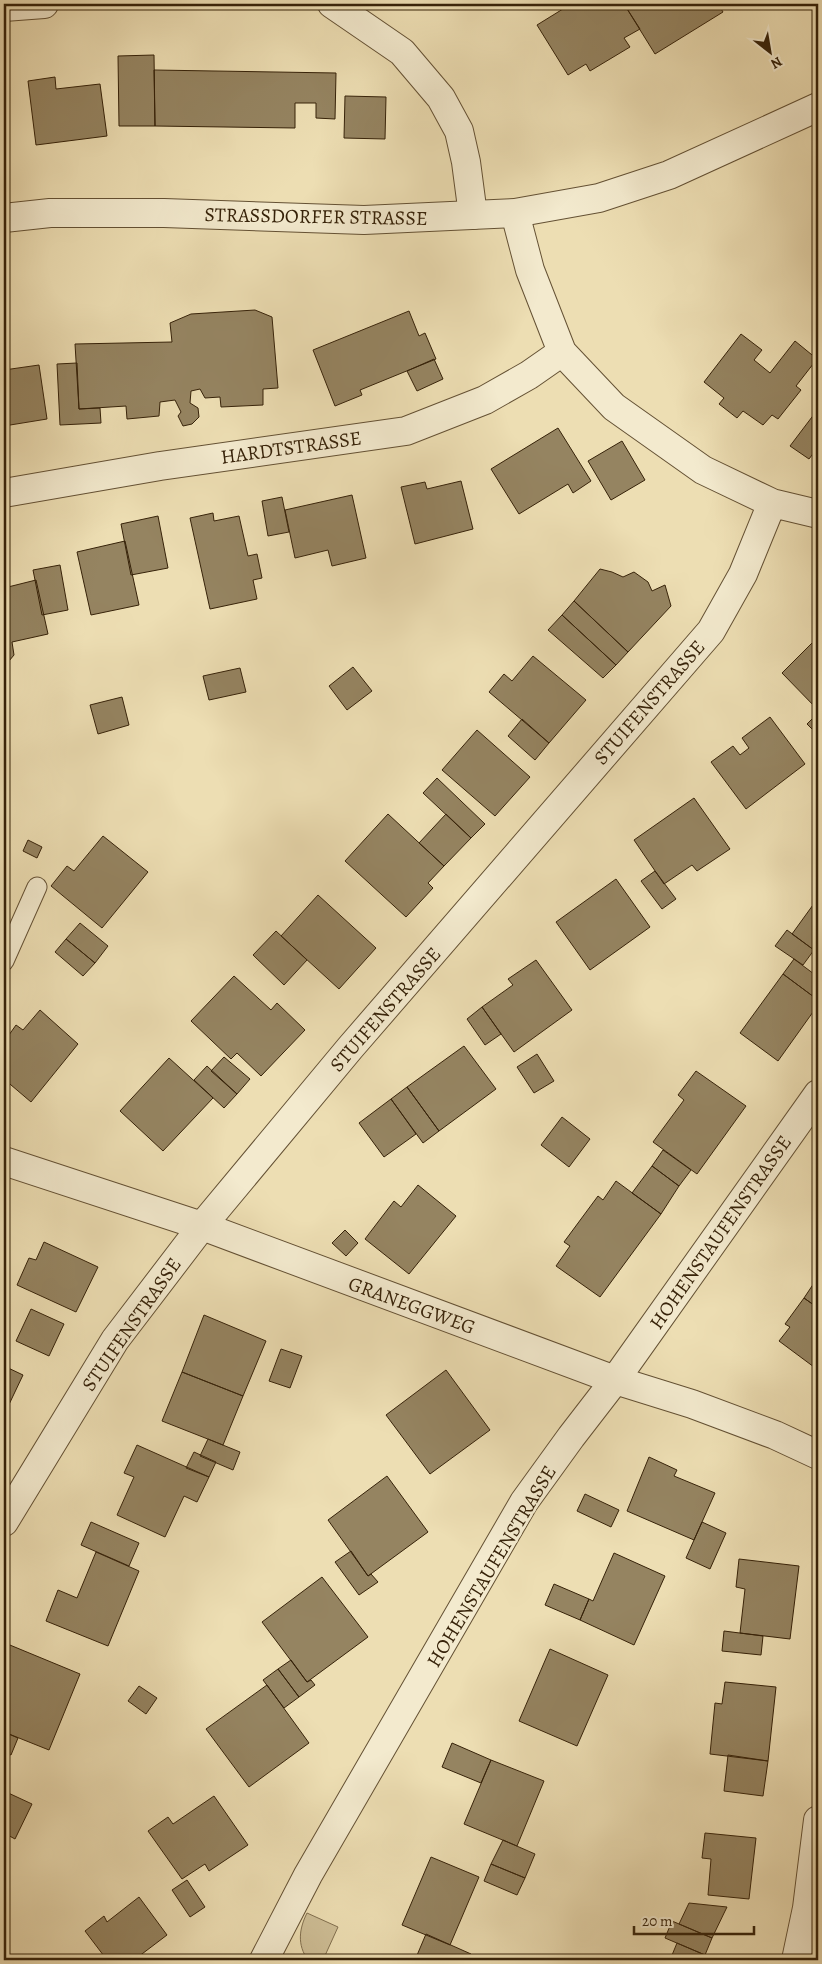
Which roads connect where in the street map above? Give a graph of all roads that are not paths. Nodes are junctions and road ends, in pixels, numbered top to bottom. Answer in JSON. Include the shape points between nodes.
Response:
{"nodes":[{"id":1,"x":44,"y":4,"type":"edge"},
{"id":2,"x":332,"y":4,"type":"edge"},
{"id":3,"x":4,"y":7,"type":"edge"},
{"id":4,"x":818,"y":107,"type":"edge"},
{"id":5,"x":515,"y":212,"type":"junction"},
{"id":6,"x":473,"y":215,"type":"junction"},
{"id":7,"x":4,"y":218,"type":"edge"},
{"id":8,"x":562,"y":352,"type":"junction"},
{"id":9,"x":4,"y":492,"type":"edge"},
{"id":10,"x":772,"y":503,"type":"junction"},
{"id":11,"x":818,"y":514,"type":"edge"},
{"id":12,"x":37,"y":887,"type":"dead end"},
{"id":13,"x":4,"y":961,"type":"edge"},
{"id":14,"x":818,"y":1094,"type":"edge"},
{"id":15,"x":4,"y":1161,"type":"edge"},
{"id":16,"x":202,"y":1226,"type":"junction"},
{"id":17,"x":615,"y":1380,"type":"junction"},
{"id":18,"x":818,"y":1455,"type":"edge"},
{"id":19,"x":4,"y":1522,"type":"edge"},
{"id":20,"x":818,"y":1820,"type":"edge"},
{"id":21,"x":813,"y":1914,"type":"edge"},
{"id":22,"x":264,"y":1960,"type":"edge"},
{"id":23,"x":796,"y":1960,"type":"edge"}],
"edges":[{"from":1,"to":3,"type":"street"},
{"from":2,"to":6,"type":"street","via":[[402,52],[441,98],[459,131]]},
{"from":4,"to":5,"type":"street","name":"STRASSDORFER STRASSE","via":[[669,175],[599,198]]},
{"from":5,"to":6,"type":"street","name":"STRASSDORFER STRASSE"},
{"from":5,"to":8,"type":"street","via":[[530,270]]},
{"from":6,"to":7,"type":"street","name":"STRASSDORFER STRASSE","via":[[364,220],[164,213],[50,213]]},
{"from":8,"to":9,"type":"street","name":"HARDTSTRASSE","via":[[485,400],[406,431]]},
{"from":8,"to":10,"type":"street","via":[[614,407],[703,470]]},
{"from":10,"to":11,"type":"street"},
{"from":10,"to":16,"type":"street","name":"STUIFENSTRASSE","via":[[743,574],[711,631],[350,1048]]},
{"from":12,"to":13,"type":"lane"},
{"from":14,"to":17,"type":"street","name":"HOHENSTAUFENSTRASSE"},
{"from":15,"to":16,"type":"street","name":"GRANEGGWEG"},
{"from":16,"to":17,"type":"street","name":"GRANEGGWEG"},
{"from":16,"to":19,"type":"street","name":"STUIFENSTRASSE","via":[[115,1340]]},
{"from":17,"to":18,"type":"street","name":"GRANEGGWEG","via":[[701,1407]]},
{"from":17,"to":22,"type":"street","name":"HOHENSTAUFENSTRASSE","via":[[524,1502],[308,1875]]},
{"from":20,"to":21,"type":"street"},
{"from":21,"to":23,"type":"street"}]}
